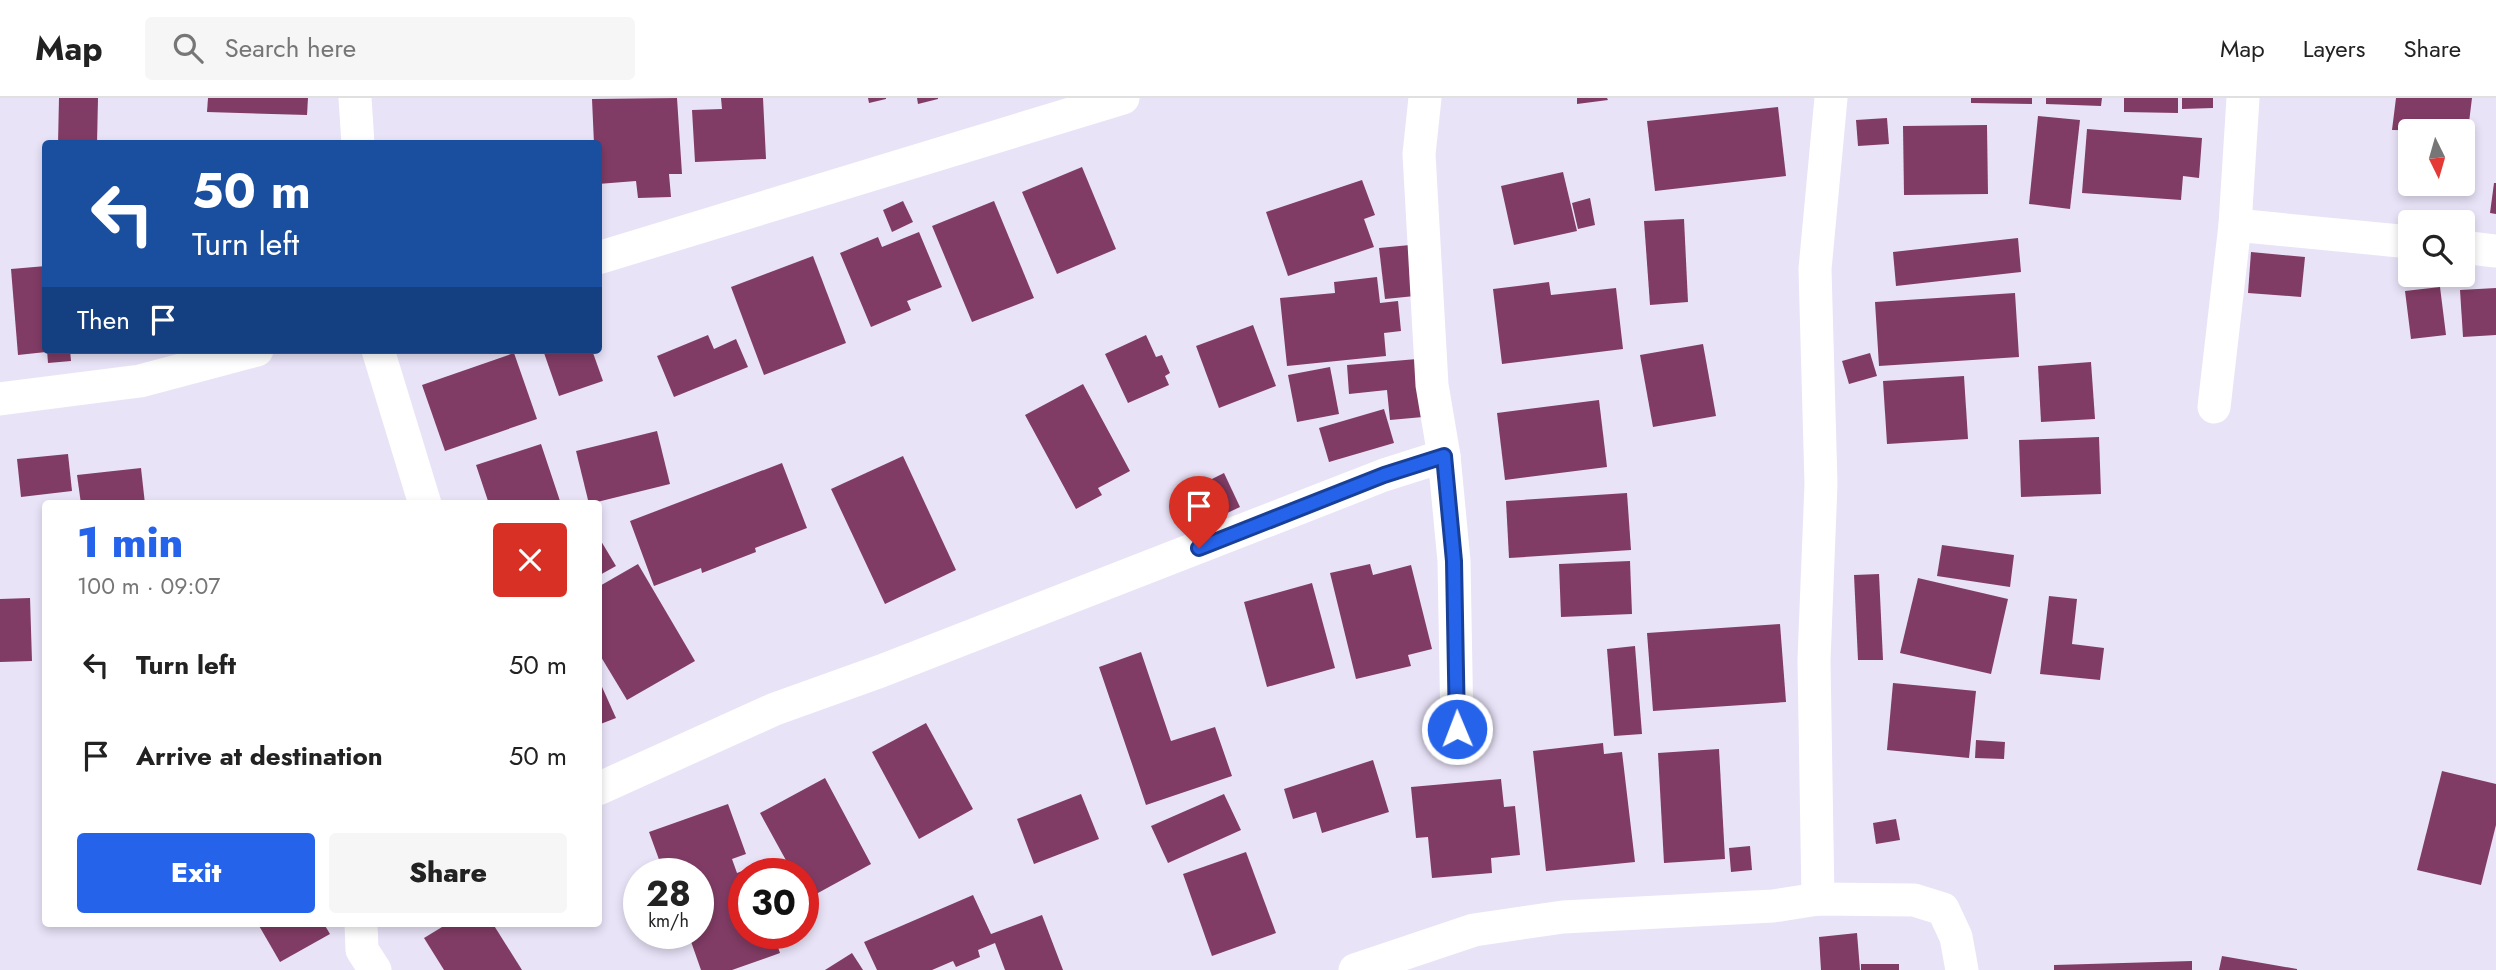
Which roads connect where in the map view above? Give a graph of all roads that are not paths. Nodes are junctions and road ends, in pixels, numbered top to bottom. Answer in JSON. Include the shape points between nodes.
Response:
{"nodes":[{"id":1,"x":355,"y":98,"type":"edge"},
{"id":2,"x":1122,"y":98,"type":"edge"},
{"id":3,"x":1425,"y":98,"type":"edge"},
{"id":4,"x":1831,"y":98,"type":"edge"},
{"id":5,"x":2243,"y":98,"type":"edge"},
{"id":6,"x":358,"y":140,"type":"edge"},
{"id":7,"x":2235,"y":225,"type":"junction"},
{"id":8,"x":2398,"y":241,"type":"edge"},
{"id":9,"x":2475,"y":249,"type":"edge"},
{"id":10,"x":2496,"y":251,"type":"edge"},
{"id":11,"x":602,"y":257,"type":"edge"},
{"id":12,"x":242,"y":354,"type":"edge"},
{"id":13,"x":379,"y":354,"type":"edge"},
{"id":14,"x":0,"y":399,"type":"edge"},
{"id":15,"x":2214,"y":407,"type":"dead end"},
{"id":16,"x":1444,"y":456,"type":"junction"},
{"id":17,"x":424,"y":500,"type":"edge"},
{"id":18,"x":1457,"y":729,"type":"dead end"},
{"id":19,"x":602,"y":787,"type":"edge"},
{"id":20,"x":1818,"y":899,"type":"junction"},
{"id":21,"x":360,"y":927,"type":"edge"},
{"id":22,"x":375,"y":970,"type":"edge"},
{"id":23,"x":1355,"y":970,"type":"edge"},
{"id":24,"x":1962,"y":970,"type":"edge"}],
"edges":[{"from":1,"to":6,"type":"street"},
{"from":2,"to":11,"type":"street"},
{"from":3,"to":16,"type":"street","via":[[1419,154],[1421,195],[1432,385]]},
{"from":4,"to":20,"type":"street","via":[[1815,269],[1821,484],[1814,660]]},
{"from":5,"to":7,"type":"street"},
{"from":7,"to":8,"type":"street"},
{"from":7,"to":15,"type":"street"},
{"from":9,"to":10,"type":"street"},
{"from":12,"to":14,"type":"street","via":[[140,381]]},
{"from":13,"to":17,"type":"street"},
{"from":16,"to":18,"type":"street","via":[[1454,561]]},
{"from":16,"to":19,"type":"street","via":[[775,709]]},
{"from":20,"to":23,"type":"street","via":[[1773,906],[1563,917],[1474,930]]},
{"from":20,"to":24,"type":"street","via":[[1914,900],[1943,909],[1956,937]]},
{"from":21,"to":22,"type":"street","via":[[362,950]]}]}
